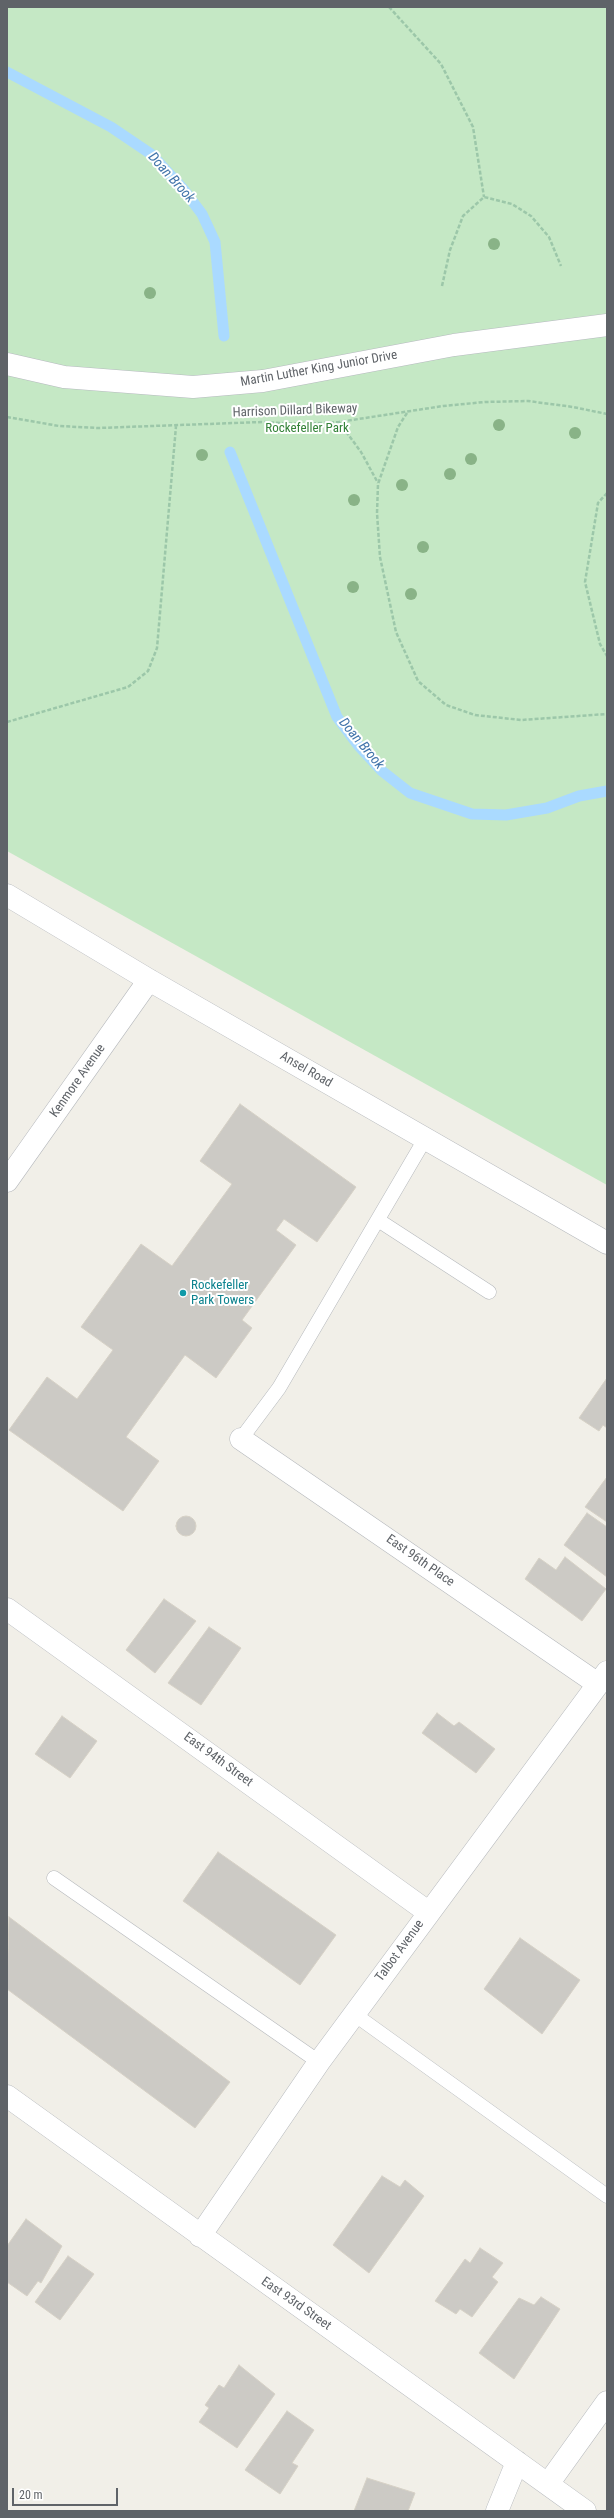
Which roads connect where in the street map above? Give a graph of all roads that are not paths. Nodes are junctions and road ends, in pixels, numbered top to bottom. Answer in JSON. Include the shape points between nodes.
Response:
{"nodes":[{"id":1,"x":607,"y":325,"type":"edge"},
{"id":2,"x":7,"y":364,"type":"edge"},
{"id":3,"x":9,"y":899,"type":"edge"},
{"id":4,"x":149,"y":980,"type":"junction"},
{"id":5,"x":425,"y":1139,"type":"junction"},
{"id":6,"x":7,"y":1181,"type":"edge"},
{"id":7,"x":378,"y":1220,"type":"junction"},
{"id":8,"x":607,"y":1243,"type":"edge"},
{"id":9,"x":489,"y":1292,"type":"dead end"},
{"id":10,"x":241,"y":1439,"type":"joint"},
{"id":11,"x":7,"y":1609,"type":"edge"},
{"id":12,"x":603,"y":1678,"type":"edge"},
{"id":13,"x":54,"y":1878,"type":"dead end"},
{"id":14,"x":428,"y":1912,"type":"junction"},
{"id":15,"x":354,"y":2014,"type":"junction"},
{"id":16,"x":319,"y":2062,"type":"junction"},
{"id":17,"x":7,"y":2096,"type":"edge"},
{"id":18,"x":607,"y":2196,"type":"edge"},
{"id":19,"x":200,"y":2236,"type":"junction"},
{"id":20,"x":607,"y":2402,"type":"edge"},
{"id":21,"x":517,"y":2462,"type":"junction"},
{"id":22,"x":548,"y":2484,"type":"junction"},
{"id":23,"x":497,"y":2511,"type":"edge"},
{"id":24,"x":585,"y":2511,"type":"edge"}],
"edges":[{"from":1,"to":2,"type":"street","name":"Martin Luther King Junior Drive","via":[[454,345],[263,381],[193,387],[64,377]]},
{"from":3,"to":4,"type":"street","name":"Ansel Road"},
{"from":4,"to":5,"type":"street","name":"Ansel Road"},
{"from":4,"to":6,"type":"street","name":"Kenmore Avenue"},
{"from":5,"to":7,"type":"lane"},
{"from":5,"to":8,"type":"street","name":"Ansel Road"},
{"from":7,"to":9,"type":"lane"},
{"from":7,"to":10,"type":"lane","via":[[279,1388]]},
{"from":10,"to":12,"type":"street","name":"East 96th Place"},
{"from":11,"to":14,"type":"street","name":"East 94th Street"},
{"from":12,"to":14,"type":"street","name":"Talbot Avenue"},
{"from":13,"to":16,"type":"lane"},
{"from":14,"to":15,"type":"street","name":"Talbot Avenue"},
{"from":15,"to":16,"type":"street","name":"Talbot Avenue"},
{"from":15,"to":18,"type":"lane"},
{"from":16,"to":19,"type":"street","name":"Talbot Avenue"},
{"from":17,"to":19,"type":"street","name":"East 93rd Street"},
{"from":19,"to":21,"type":"street","name":"East 93rd Street"},
{"from":20,"to":22,"type":"street"},
{"from":21,"to":22,"type":"street","name":"East 93rd Street"},
{"from":21,"to":23,"type":"street"},
{"from":22,"to":24,"type":"street","name":"East 93rd Street"}]}
